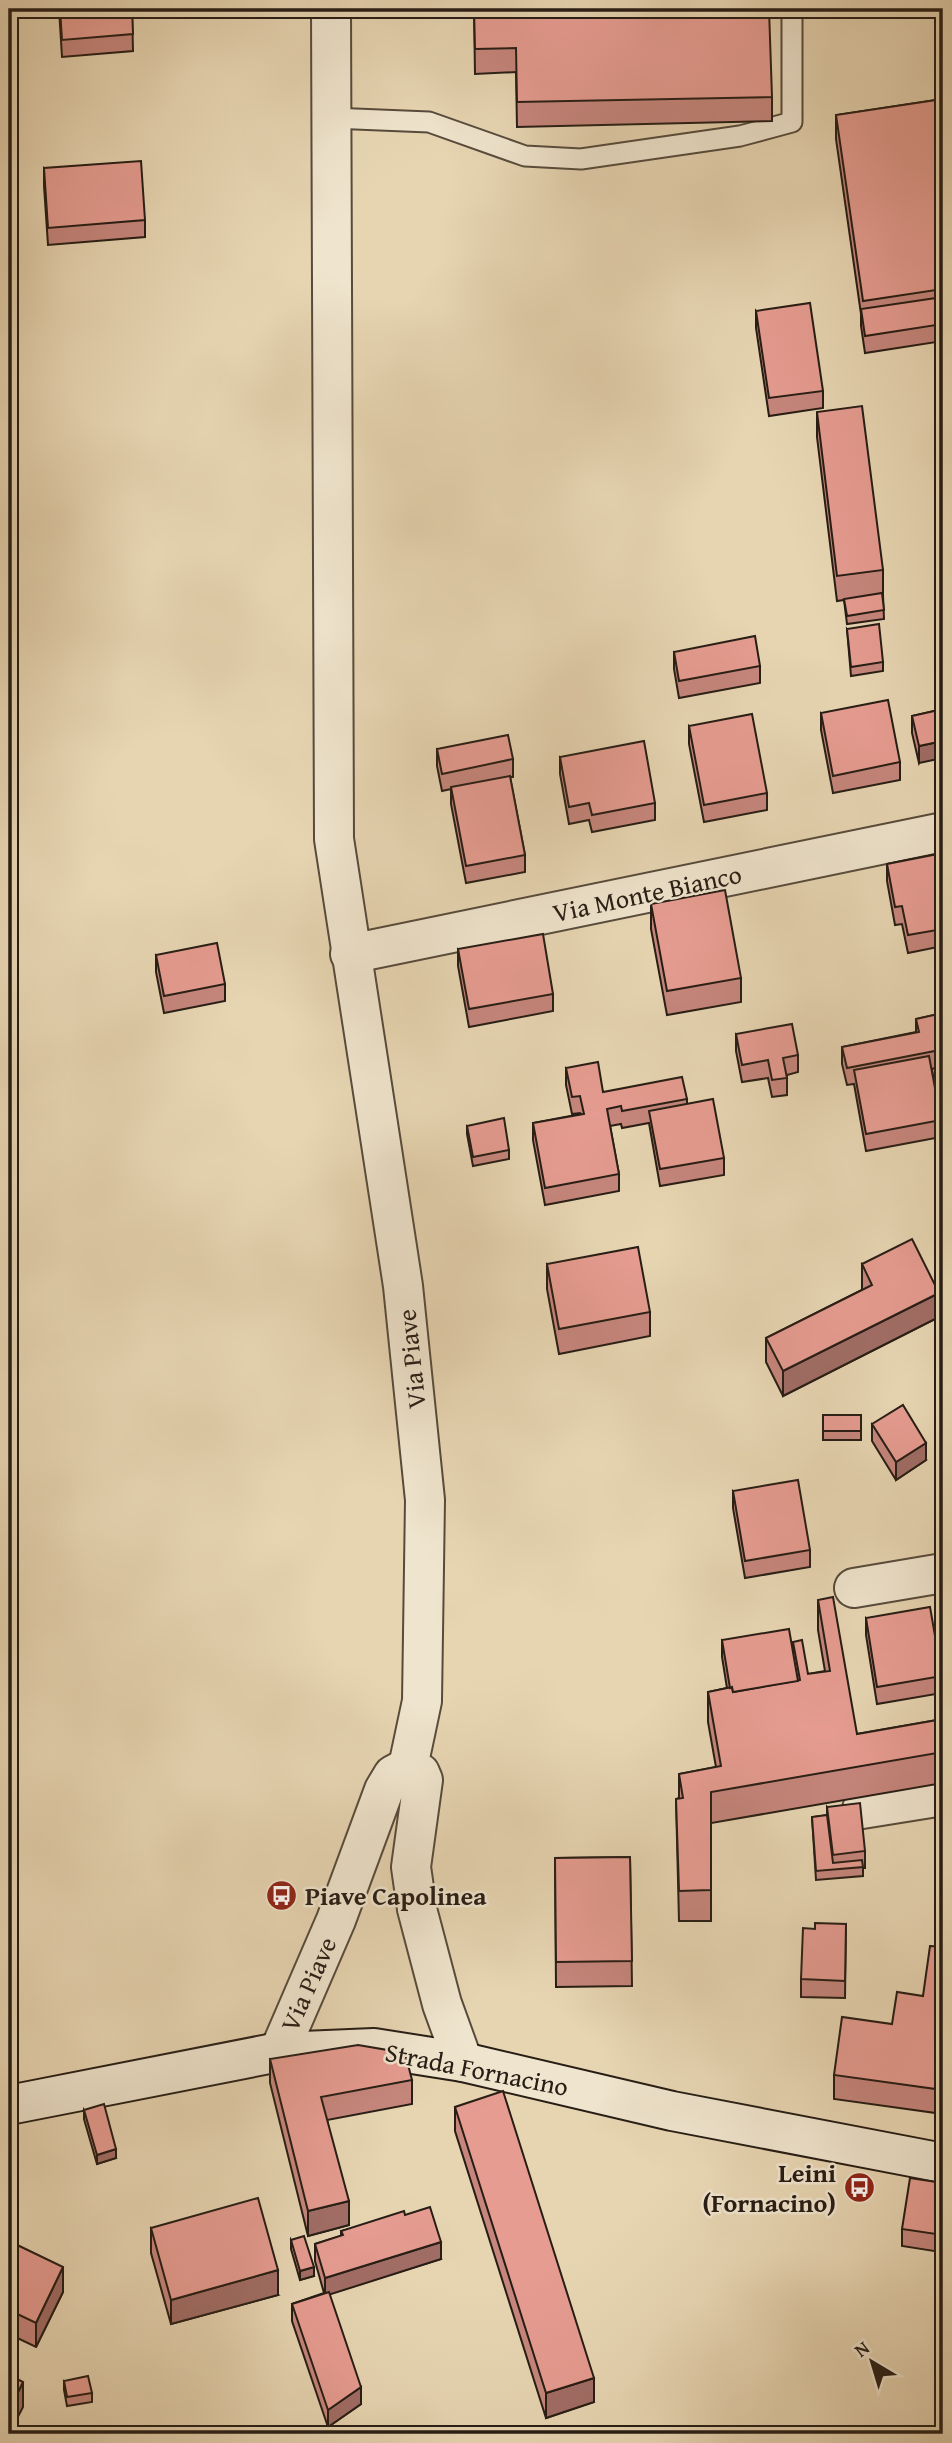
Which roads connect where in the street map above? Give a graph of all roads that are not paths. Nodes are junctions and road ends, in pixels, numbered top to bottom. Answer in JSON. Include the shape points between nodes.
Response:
{"nodes":[{"id":1,"x":331,"y":9,"type":"edge"},
{"id":2,"x":792,"y":9,"type":"edge"},
{"id":3,"x":331,"y":118,"type":"junction"},
{"id":4,"x":943,"y":832,"type":"edge"},
{"id":5,"x":350,"y":954,"type":"junction"},
{"id":6,"x":943,"y":1573,"type":"edge"},
{"id":7,"x":854,"y":1588,"type":"dead end"},
{"id":8,"x":408,"y":1767,"type":"junction"},
{"id":9,"x":943,"y":1796,"type":"edge"},
{"id":10,"x":862,"y":1809,"type":"edge"},
{"id":11,"x":278,"y":2052,"type":"junction"},
{"id":12,"x":463,"y":2062,"type":"junction"},
{"id":13,"x":9,"y":2105,"type":"edge"},
{"id":14,"x":943,"y":2164,"type":"edge"}],
"edges":[{"from":1,"to":3,"type":"street","name":"Via Piave"},
{"from":2,"to":3,"type":"lane","via":[[792,122],[740,136],[581,159],[525,156],[429,122]]},
{"from":3,"to":5,"type":"street","name":"Via Piave","via":[[334,839]]},
{"from":4,"to":5,"type":"street","name":"Via Monte Bianco"},
{"from":5,"to":8,"type":"street","name":"Via Piave","via":[[403,1286],[425,1500],[422,1701]]},
{"from":6,"to":7,"type":"street"},
{"from":8,"to":11,"type":"street","name":"Via Piave","via":[[393,1775],[384,1790],[336,1920]]},
{"from":8,"to":12,"type":"street","via":[[423,1780],[411,1867],[417,1909]]},
{"from":9,"to":10,"type":"street"},
{"from":11,"to":12,"type":"street","name":"Strada Fornacino","via":[[373,2049]]},
{"from":11,"to":13,"type":"street","name":"Strada Fornacino"},
{"from":12,"to":14,"type":"street","name":"Strada Fornacino","via":[[672,2111]]}]}
